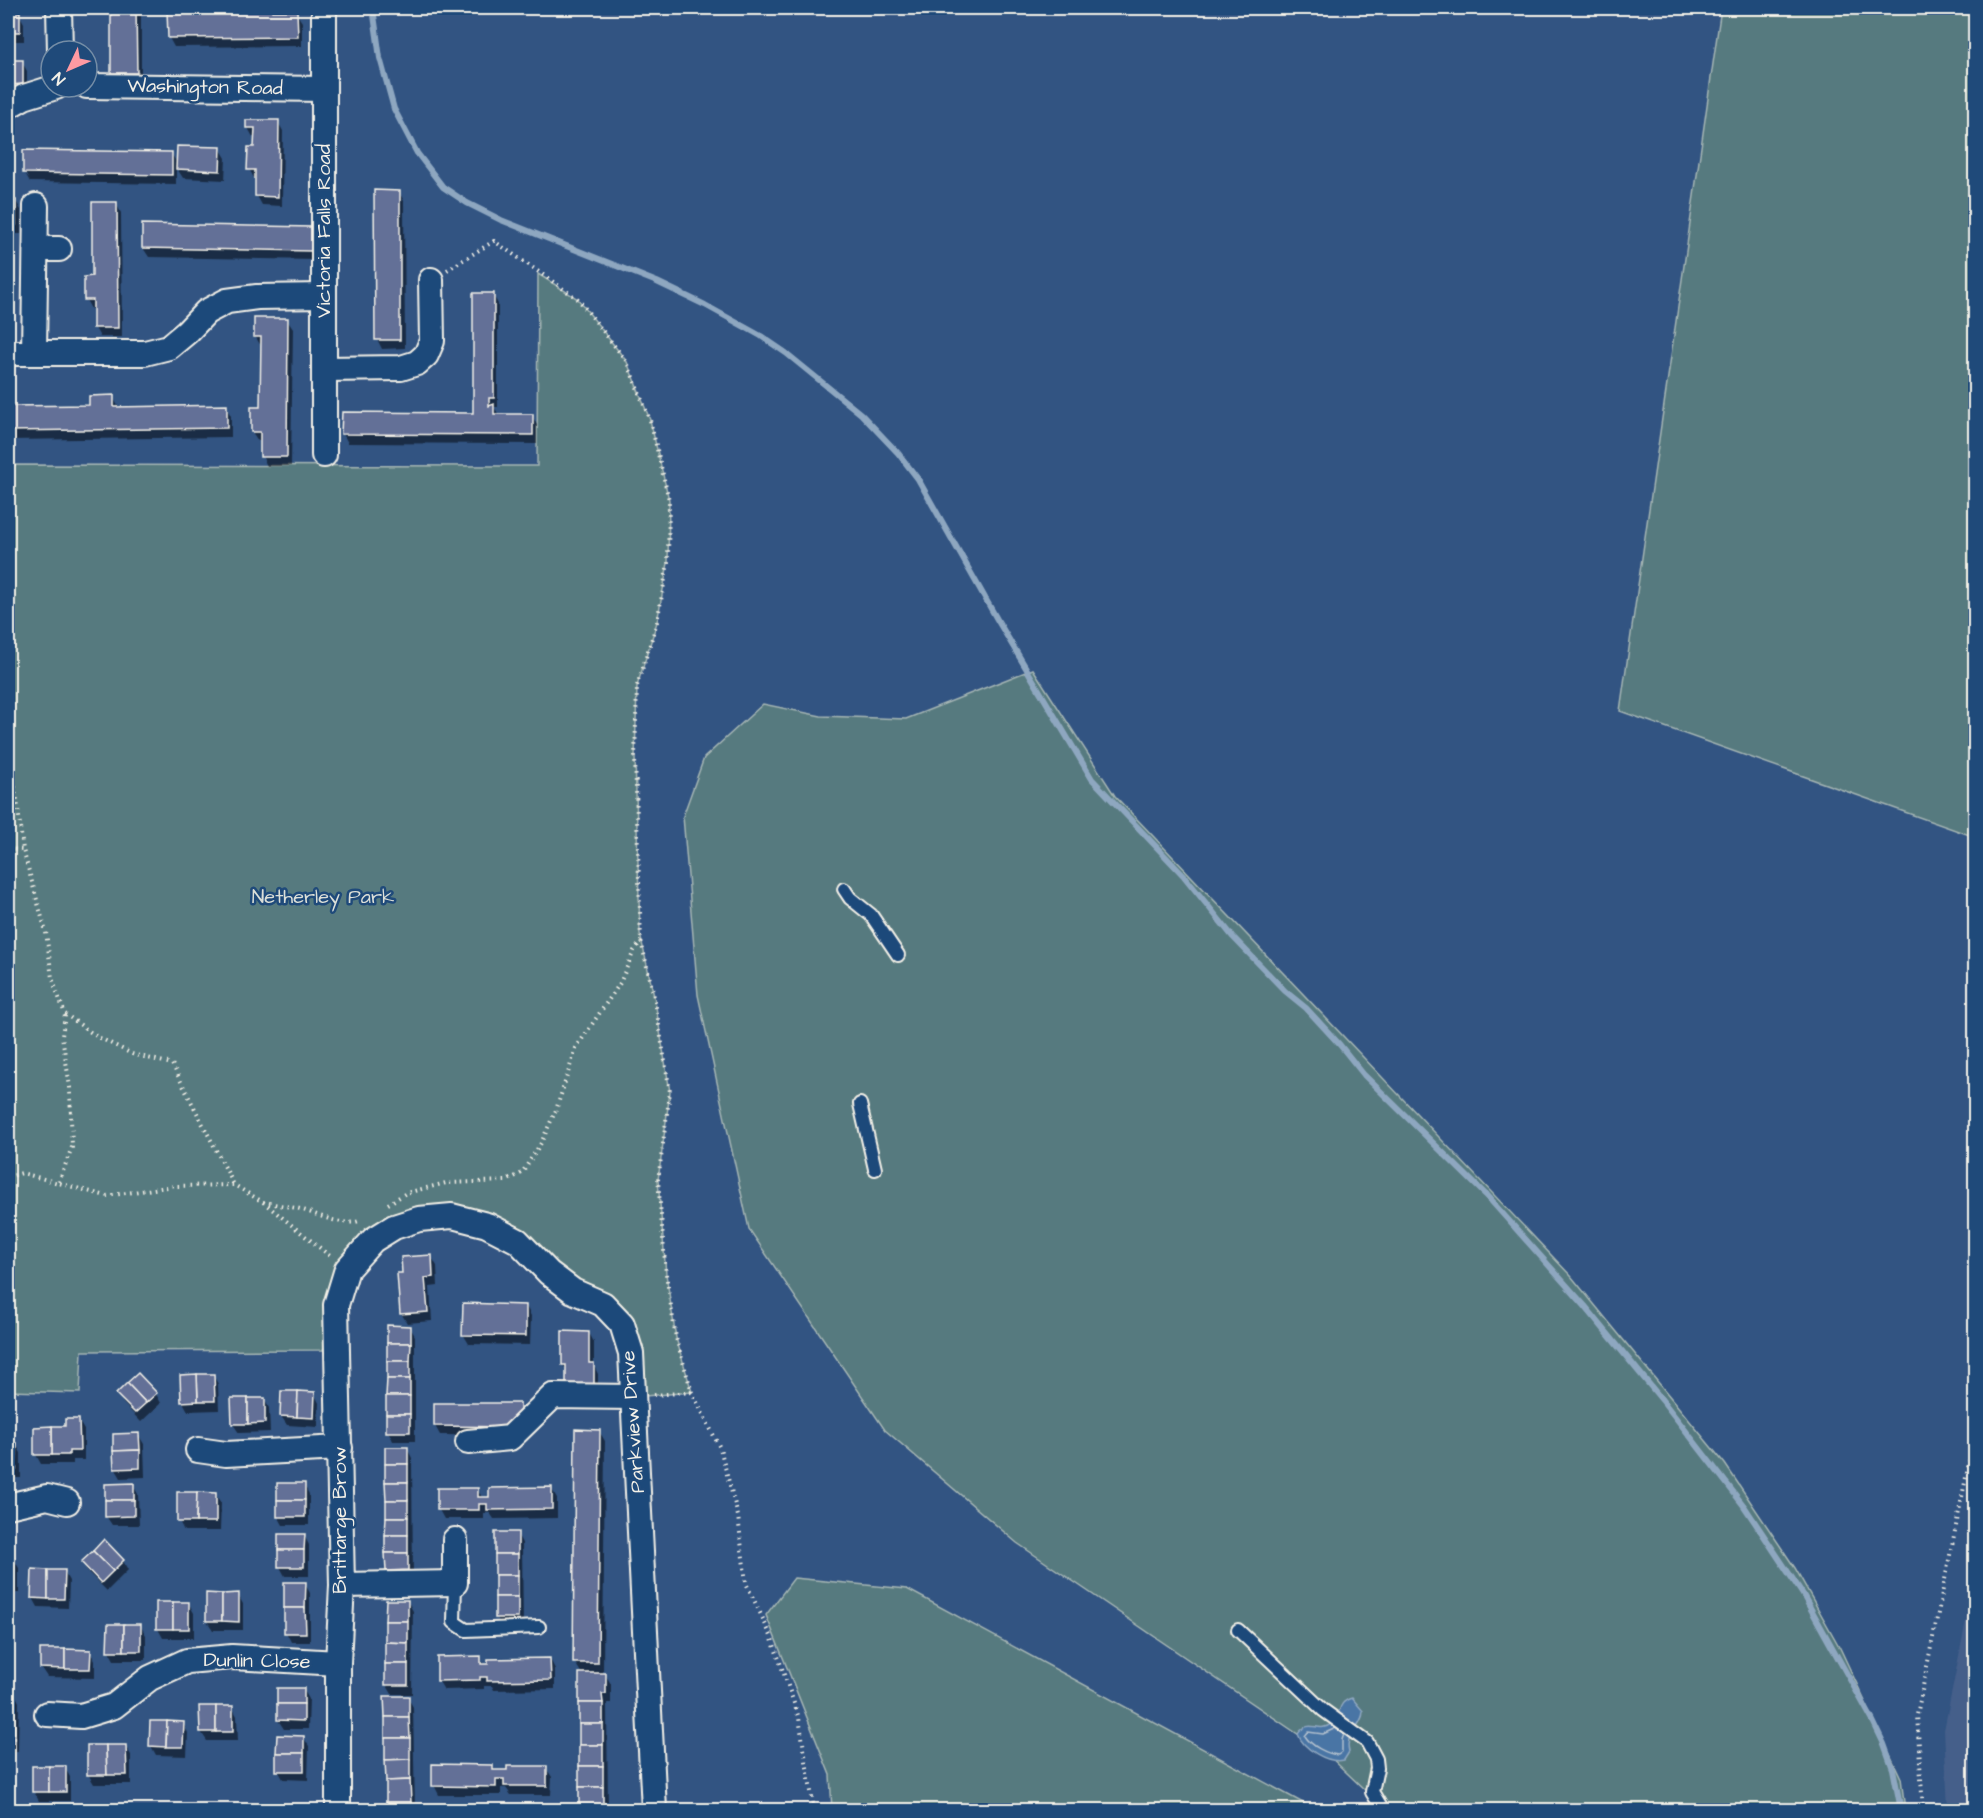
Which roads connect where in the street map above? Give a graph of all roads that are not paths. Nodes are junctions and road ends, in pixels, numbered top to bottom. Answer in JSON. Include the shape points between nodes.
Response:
{"nodes":[{"id":1,"x":59,"y":8,"type":"edge"},
{"id":2,"x":324,"y":8,"type":"edge"},
{"id":3,"x":60,"y":39,"type":"edge"},
{"id":4,"x":99,"y":86,"type":"edge"},
{"id":5,"x":324,"y":88,"type":"junction"},
{"id":6,"x":39,"y":92,"type":"edge"},
{"id":7,"x":8,"y":106,"type":"edge"},
{"id":8,"x":36,"y":206,"type":"dead end"},
{"id":9,"x":431,"y":280,"type":"road end"},
{"id":10,"x":324,"y":296,"type":"junction"},
{"id":11,"x":8,"y":353,"type":"edge"},
{"id":12,"x":34,"y":353,"type":"junction"},
{"id":13,"x":324,"y":369,"type":"junction"},
{"id":14,"x":324,"y":455,"type":"dead end"},
{"id":15,"x":844,"y":889,"type":"dead end"},
{"id":16,"x":898,"y":955,"type":"dead end"},
{"id":17,"x":860,"y":1104,"type":"dead end"},
{"id":18,"x":875,"y":1169,"type":"dead end"},
{"id":19,"x":373,"y":1240,"type":"joint"},
{"id":20,"x":633,"y":1397,"type":"junction"},
{"id":21,"x":468,"y":1442,"type":"dead end"},
{"id":22,"x":340,"y":1448,"type":"junction"},
{"id":23,"x":198,"y":1450,"type":"dead end"},
{"id":24,"x":67,"y":1502,"type":"dead end"},
{"id":25,"x":8,"y":1506,"type":"edge"},
{"id":26,"x":454,"y":1540,"type":"dead end"},
{"id":27,"x":455,"y":1583,"type":"junction"},
{"id":28,"x":342,"y":1585,"type":"junction"},
{"id":29,"x":539,"y":1627,"type":"dead end"},
{"id":30,"x":1238,"y":1630,"type":"dead end"},
{"id":31,"x":338,"y":1663,"type":"junction"},
{"id":32,"x":47,"y":1714,"type":"dead end"},
{"id":33,"x":338,"y":1810,"type":"edge"},
{"id":34,"x":654,"y":1810,"type":"edge"},
{"id":35,"x":1383,"y":1810,"type":"edge"}],
"edges":[{"from":1,"to":3,"type":"street"},
{"from":2,"to":5,"type":"street","name":"Victoria Falls Road"},
{"from":4,"to":5,"type":"street","name":"Washington Road"},
{"from":5,"to":10,"type":"street","name":"Victoria Falls Road"},
{"from":6,"to":7,"type":"street"},
{"from":8,"to":12,"type":"street","via":[[47,249]]},
{"from":9,"to":13,"type":"street","via":[[432,341],[424,370]]},
{"from":10,"to":12,"type":"street","via":[[227,301],[206,312],[169,347],[145,352]]},
{"from":10,"to":13,"type":"street","name":"Victoria Falls Road"},
{"from":11,"to":12,"type":"street"},
{"from":13,"to":14,"type":"street","name":"Victoria Falls Road"},
{"from":15,"to":16,"type":"lane","via":[[872,915]]},
{"from":17,"to":18,"type":"lane"},
{"from":19,"to":20,"type":"street","name":"Parkview Drive","via":[[394,1227],[419,1219],[452,1215],[487,1225],[518,1241],[549,1273],[573,1291],[603,1304],[622,1324],[630,1353]]},
{"from":19,"to":22,"type":"street","name":"Brittarge Brow","via":[[347,1269],[336,1305]]},
{"from":20,"to":21,"type":"street","via":[[553,1396],[510,1438]]},
{"from":20,"to":34,"type":"street","name":"Parkview Drive"},
{"from":22,"to":23,"type":"street","via":[[226,1454]]},
{"from":22,"to":28,"type":"street","name":"Brittarge Brow"},
{"from":24,"to":25,"type":"street","via":[[47,1497]]},
{"from":26,"to":27,"type":"street"},
{"from":27,"to":28,"type":"street"},
{"from":27,"to":29,"type":"lane","via":[[454,1622],[466,1630]]},
{"from":28,"to":31,"type":"street","name":"Brittarge Brow"},
{"from":30,"to":35,"type":"lane","via":[[1323,1710],[1367,1742],[1377,1768],[1372,1792]]},
{"from":31,"to":32,"type":"street","name":"Dunlin Close","via":[[232,1657],[187,1660],[150,1678],[114,1706],[81,1716]]},
{"from":31,"to":33,"type":"street","name":"Brittarge Brow"}]}
